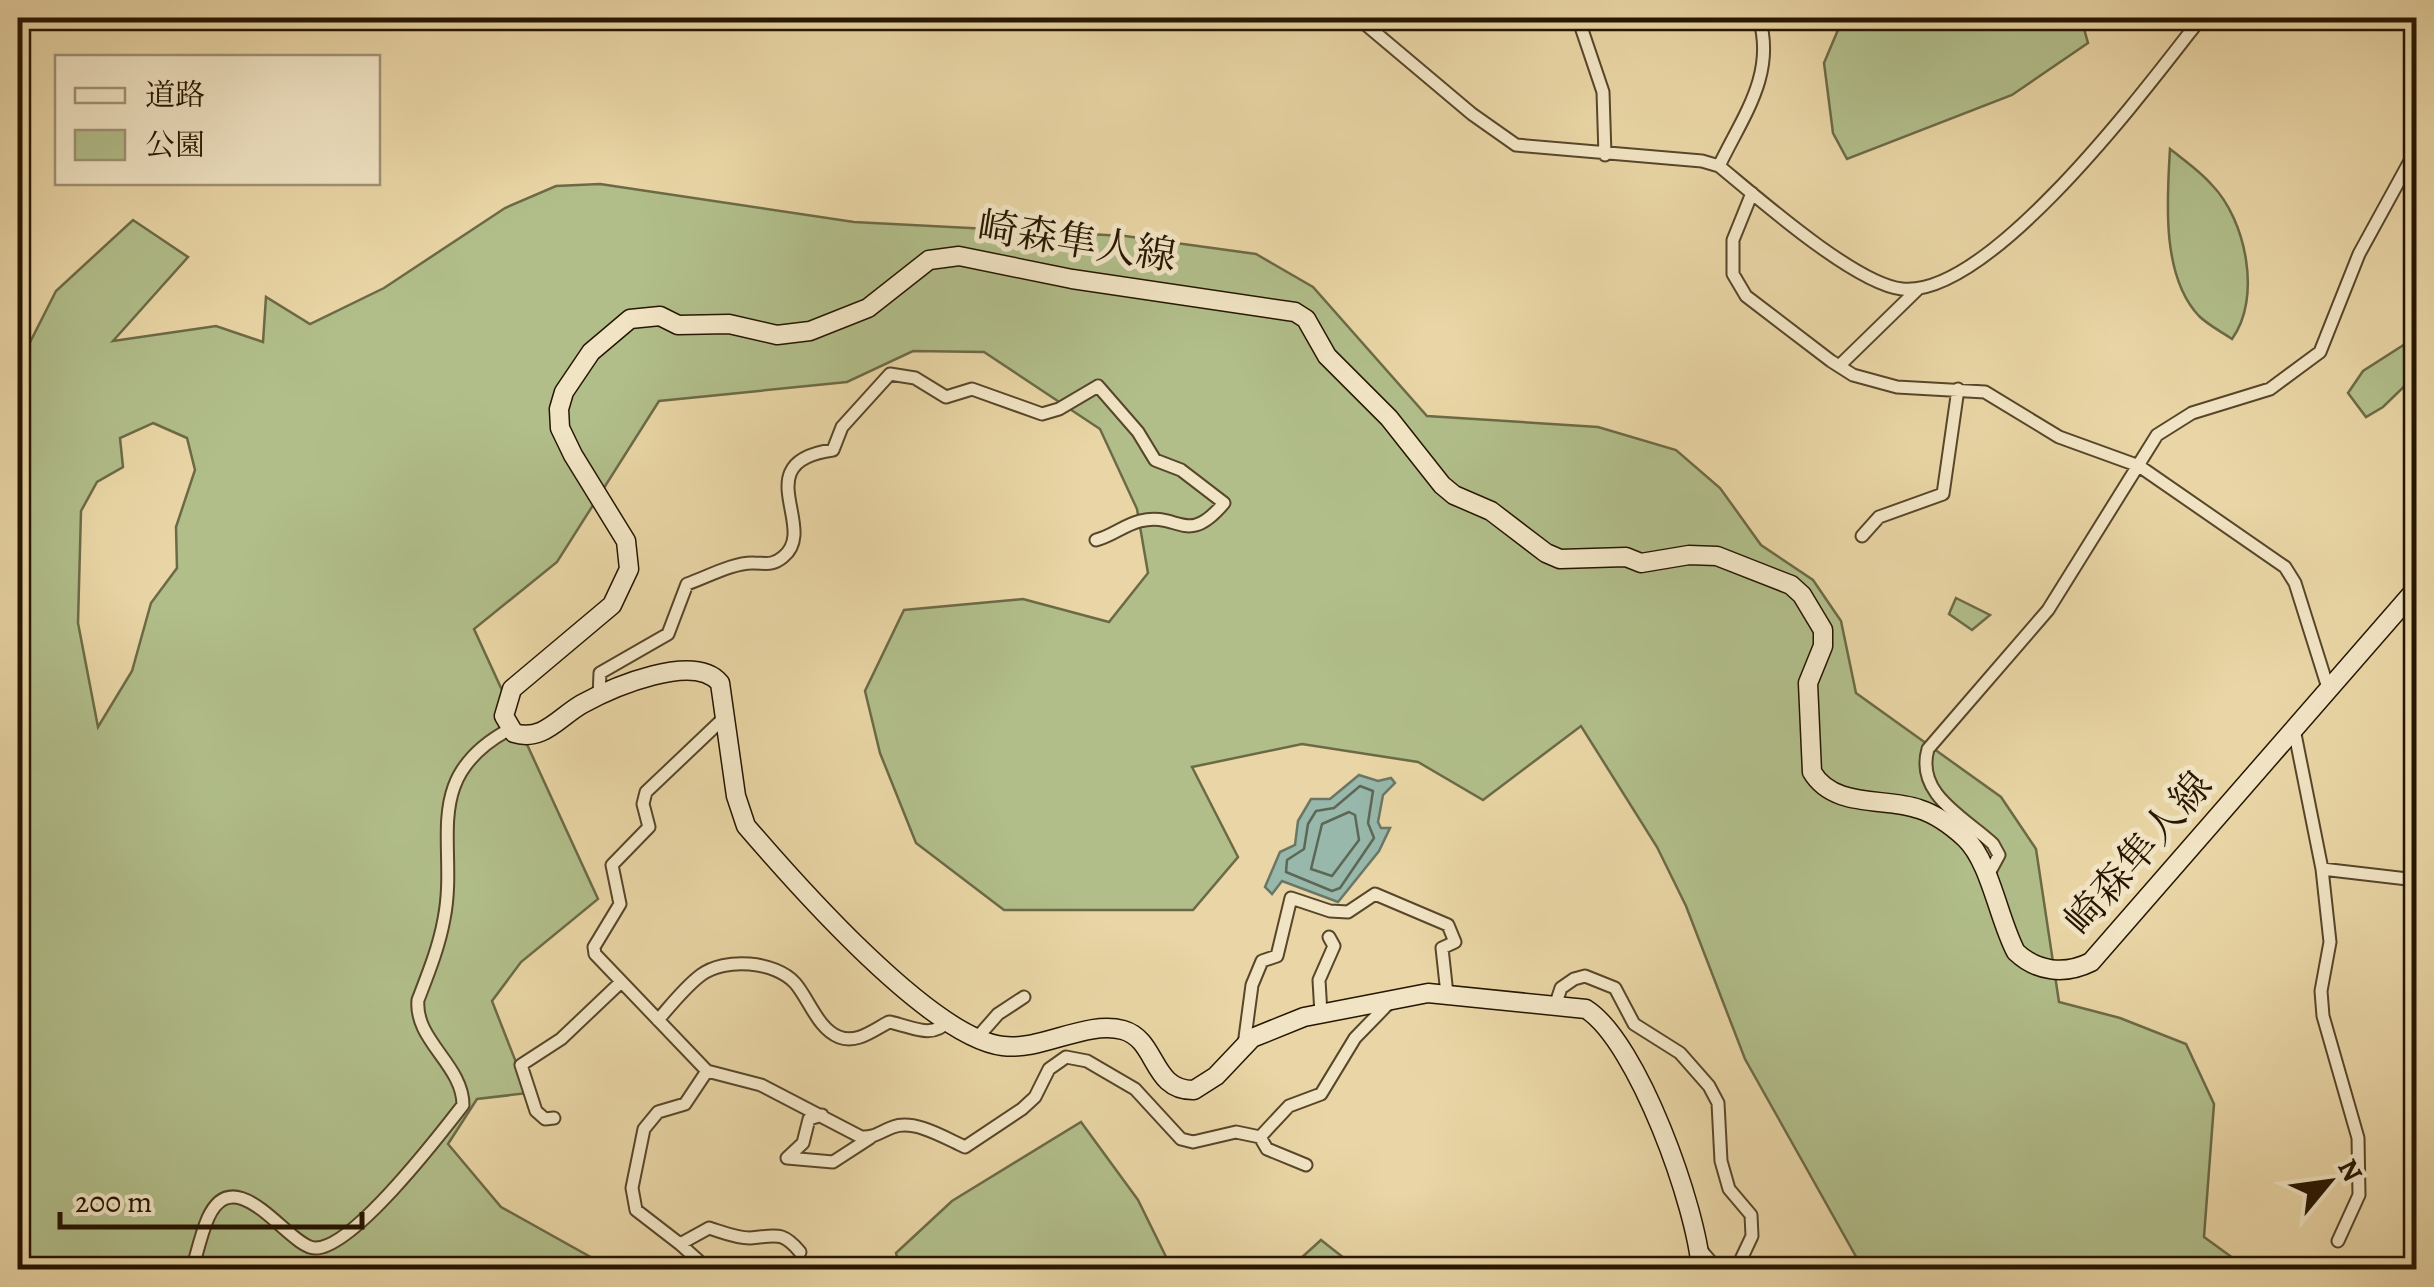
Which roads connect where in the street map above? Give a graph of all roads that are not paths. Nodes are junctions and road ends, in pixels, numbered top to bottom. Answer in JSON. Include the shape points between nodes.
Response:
{"nodes":[{"id":1,"x":1358,"y":18,"type":"edge"},
{"id":2,"x":1406,"y":18,"type":"edge"},
{"id":3,"x":1578,"y":18,"type":"edge"},
{"id":4,"x":1759,"y":18,"type":"edge"},
{"id":5,"x":2201,"y":18,"type":"edge"},
{"id":6,"x":1370,"y":28,"type":"junction"},
{"id":7,"x":2416,"y":150,"type":"edge"},
{"id":8,"x":1605,"y":155,"type":"junction"},
{"id":9,"x":1719,"y":166,"type":"junction"},
{"id":10,"x":1752,"y":193,"type":"junction"},
{"id":11,"x":1918,"y":289,"type":"junction"},
{"id":12,"x":1839,"y":366,"type":"junction"},
{"id":13,"x":1958,"y":389,"type":"junction"},
{"id":14,"x":2138,"y":466,"type":"junction"},
{"id":15,"x":1862,"y":536,"type":"dead end"},
{"id":16,"x":1096,"y":540,"type":"dead end"},
{"id":17,"x":2416,"y":589,"type":"edge"},
{"id":18,"x":2329,"y":692,"type":"junction"},
{"id":19,"x":599,"y":696,"type":"junction"},
{"id":20,"x":726,"y":716,"type":"junction"},
{"id":21,"x":510,"y":729,"type":"junction"},
{"id":22,"x":2294,"y":729,"type":"junction"},
{"id":23,"x":2322,"y":869,"type":"junction"},
{"id":24,"x":1986,"y":878,"type":"junction"},
{"id":25,"x":2416,"y":880,"type":"edge"},
{"id":26,"x":1329,"y":938,"type":"dead end"},
{"id":27,"x":621,"y":982,"type":"junction"},
{"id":28,"x":1447,"y":994,"type":"junction"},
{"id":29,"x":1024,"y":998,"type":"dead end"},
{"id":30,"x":1390,"y":1002,"type":"junction"},
{"id":31,"x":1555,"y":1006,"type":"junction"},
{"id":32,"x":1321,"y":1014,"type":"junction"},
{"id":33,"x":658,"y":1020,"type":"junction"},
{"id":34,"x":949,"y":1021,"type":"junction"},
{"id":35,"x":976,"y":1040,"type":"junction"},
{"id":36,"x":1244,"y":1044,"type":"junction"},
{"id":37,"x":707,"y":1071,"type":"junction"},
{"id":38,"x":823,"y":1115,"type":"junction"},
{"id":39,"x":554,"y":1118,"type":"dead end"},
{"id":40,"x":1260,"y":1137,"type":"junction"},
{"id":41,"x":870,"y":1138,"type":"junction"},
{"id":42,"x":1306,"y":1165,"type":"dead end"},
{"id":43,"x":2338,"y":1242,"type":"dead end"},
{"id":44,"x":680,"y":1244,"type":"junction"},
{"id":45,"x":1700,"y":1248,"type":"junction"},
{"id":46,"x":800,"y":1252,"type":"dead end"},
{"id":47,"x":192,"y":1270,"type":"edge"},
{"id":48,"x":709,"y":1270,"type":"edge"},
{"id":49,"x":1701,"y":1270,"type":"edge"},
{"id":50,"x":1718,"y":1270,"type":"edge"},
{"id":51,"x":1736,"y":1270,"type":"edge"}],
"edges":[{"from":1,"to":6,"type":"street"},
{"from":2,"to":6,"type":"street"},
{"from":3,"to":8,"type":"street","via":[[1603,92]]},
{"from":4,"to":9,"type":"street","via":[[1768,46],[1765,64]]},
{"from":5,"to":11,"type":"street","via":[[2046,204],[1949,277]]},
{"from":6,"to":8,"type":"street","via":[[1498,135],[1516,144]]},
{"from":7,"to":14,"type":"street","via":[[2359,254],[2320,352],[2270,389],[2174,422]]},
{"from":8,"to":9,"type":"street"},
{"from":9,"to":10,"type":"street"},
{"from":10,"to":11,"type":"street","via":[[1855,270],[1885,285]]},
{"from":10,"to":12,"type":"street","via":[[1733,240],[1737,284]]},
{"from":11,"to":12,"type":"street"},
{"from":12,"to":13,"type":"street","via":[[1897,386]]},
{"from":13,"to":14,"type":"street","via":[[1986,392],[2059,437]]},
{"from":13,"to":15,"type":"street","via":[[1943,494],[1879,517]]},
{"from":14,"to":18,"type":"street","via":[[2285,567]]},
{"from":14,"to":24,"type":"street","via":[[2048,610],[1928,749],[1924,771],[1930,789],[1999,855]]},
{"from":16,"to":19,"type":"street","via":[[1144,520],[1181,529],[1201,526],[1224,503],[1182,470],[1155,460],[1098,386],[1042,414],[972,389],[946,397],[916,378],[890,374],[842,427],[833,450],[814,452],[796,466],[785,494],[795,529],[783,558],[688,584],[668,634],[600,673]]},
{"from":17,"to":18,"type":"main road","name":"崎森隼人線"},
{"from":18,"to":22,"type":"main road","name":"崎森隼人線"},
{"from":19,"to":20,"type":"main road","via":[[696,668],[720,684]]},
{"from":19,"to":21,"type":"main road","via":[[542,733]]},
{"from":20,"to":27,"type":"street","via":[[646,792],[649,826],[612,865],[620,904],[594,946]]},
{"from":20,"to":34,"type":"main road","via":[[746,826],[895,981]]},
{"from":21,"to":24,"type":"main road","name":"崎森隼人線","via":[[504,716],[512,689],[612,604],[629,569],[626,541],[560,428],[564,392],[603,338],[630,320],[660,316],[678,325],[728,324],[777,335],[810,330],[868,308],[930,260],[959,256],[1295,312],[1442,485],[1546,553],[1641,562],[1717,556],[1791,586],[1812,605],[1823,630],[1807,694],[1817,780],[1858,801],[1930,814],[1972,846]]},
{"from":21,"to":47,"type":"street","via":[[486,741],[451,796],[444,827],[445,918],[418,1000],[417,1014],[454,1075],[462,1105],[420,1160],[338,1241],[303,1245],[258,1204],[233,1200],[208,1218]]},
{"from":22,"to":23,"type":"street"},
{"from":22,"to":24,"type":"main road","name":"崎森隼人線","via":[[2085,966],[2054,971],[2026,961],[2008,937]]},
{"from":23,"to":25,"type":"street"},
{"from":23,"to":43,"type":"street","via":[[2330,942],[2321,992],[2358,1138],[2360,1175]]},
{"from":26,"to":32,"type":"street","via":[[1334,946],[1318,986]]},
{"from":27,"to":33,"type":"street"},
{"from":27,"to":39,"type":"street","via":[[521,1065],[536,1111]]},
{"from":28,"to":30,"type":"main road"},
{"from":28,"to":31,"type":"main road"},
{"from":28,"to":36,"type":"street","via":[[1442,948],[1456,942],[1448,926],[1375,894],[1348,912],[1292,898],[1277,956],[1262,961],[1252,985]]},
{"from":29,"to":35,"type":"street","via":[[998,1014]]},
{"from":30,"to":32,"type":"main road"},
{"from":30,"to":40,"type":"street","via":[[1355,1038],[1322,1094],[1288,1106]]},
{"from":31,"to":45,"type":"main road","via":[[1586,1009],[1613,1040],[1665,1133]]},
{"from":31,"to":51,"type":"street","via":[[1574,978],[1602,980],[1634,1024],[1680,1053],[1708,1086],[1718,1103],[1729,1190],[1751,1215],[1752,1236]]},
{"from":32,"to":36,"type":"main road","via":[[1284,1022]]},
{"from":33,"to":34,"type":"street","via":[[703,974],[752,965],[794,982],[840,1037],[856,1039],[889,1022],[928,1032]]},
{"from":33,"to":37,"type":"street"},
{"from":34,"to":35,"type":"main road"},
{"from":35,"to":36,"type":"main road","via":[[1021,1046],[1125,1031],[1142,1043],[1162,1078],[1186,1090],[1208,1083]]},
{"from":37,"to":38,"type":"street","via":[[761,1085]]},
{"from":37,"to":44,"type":"street","via":[[685,1104],[650,1118],[632,1188],[636,1210]]},
{"from":38,"to":41,"type":"street"},
{"from":38,"to":41,"type":"street","via":[[809,1118],[803,1143],[786,1158],[833,1162]]},
{"from":40,"to":41,"type":"street","via":[[1236,1132],[1193,1142],[1180,1138],[1135,1089],[1079,1057],[1049,1068],[1035,1097],[966,1147],[897,1124]]},
{"from":40,"to":42,"type":"street","via":[[1268,1149]]},
{"from":44,"to":46,"type":"street","via":[[709,1228],[752,1238],[774,1232]]},
{"from":44,"to":48,"type":"street"},
{"from":45,"to":49,"type":"main road"},
{"from":45,"to":50,"type":"street"}]}
